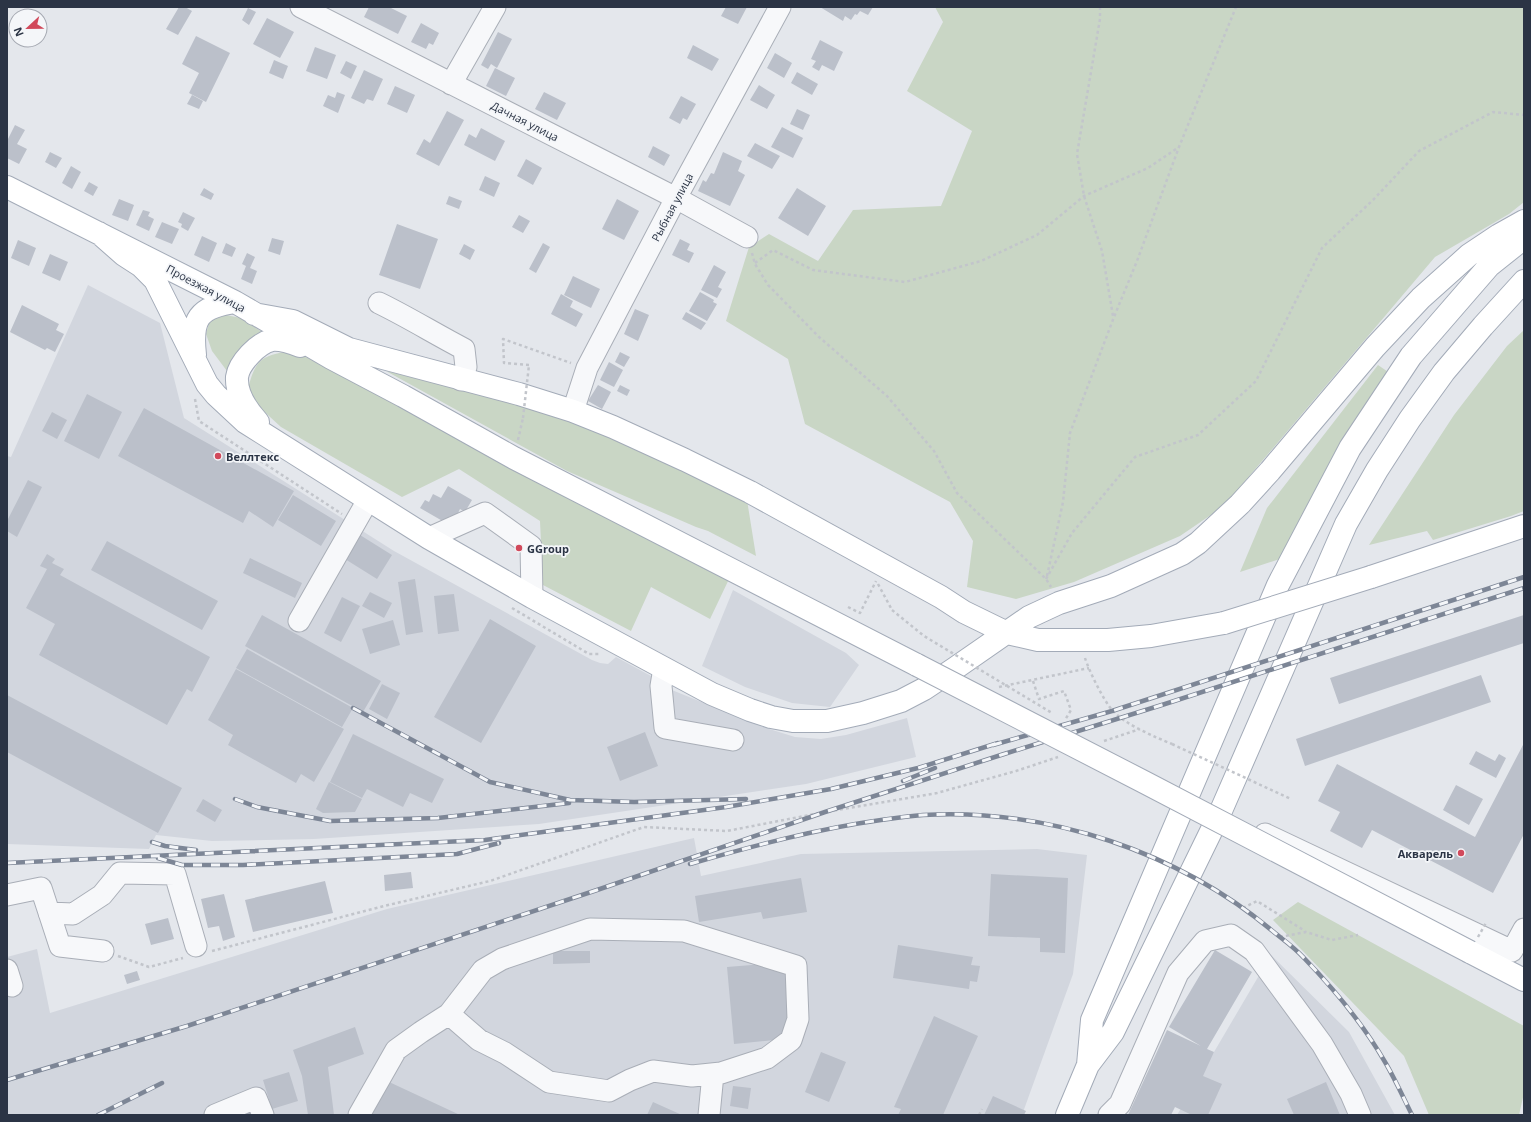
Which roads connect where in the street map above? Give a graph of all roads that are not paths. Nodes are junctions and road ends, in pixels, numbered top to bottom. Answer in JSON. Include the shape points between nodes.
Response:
{"nodes":[{"id":1,"x":301,"y":7,"type":"edge"},
{"id":2,"x":495,"y":7,"type":"edge"},
{"id":3,"x":780,"y":7,"type":"edge"},
{"id":4,"x":451,"y":84,"type":"junction"},
{"id":5,"x":7,"y":187,"type":"edge"},
{"id":6,"x":676,"y":198,"type":"junction"},
{"id":7,"x":1524,"y":221,"type":"edge"},
{"id":8,"x":99,"y":234,"type":"junction"},
{"id":9,"x":747,"y":237,"type":"road end"},
{"id":10,"x":1524,"y":238,"type":"edge"},
{"id":11,"x":1524,"y":280,"type":"edge"},
{"id":12,"x":235,"y":302,"type":"junction"},
{"id":13,"x":379,"y":303,"type":"dead end"},
{"id":14,"x":254,"y":314,"type":"junction"},
{"id":15,"x":330,"y":358,"type":"junction"},
{"id":16,"x":195,"y":361,"type":"junction"},
{"id":17,"x":461,"y":380,"type":"junction"},
{"id":18,"x":573,"y":411,"type":"junction"},
{"id":19,"x":276,"y":442,"type":"junction"},
{"id":20,"x":364,"y":508,"type":"junction"},
{"id":21,"x":1524,"y":526,"type":"edge"},
{"id":22,"x":429,"y":538,"type":"junction"},
{"id":23,"x":532,"y":597,"type":"junction"},
{"id":24,"x":299,"y":621,"type":"dead end"},
{"id":25,"x":1007,"y":633,"type":"junction"},
{"id":26,"x":664,"y":668,"type":"junction"},
{"id":27,"x":733,"y":740,"type":"dead end"},
{"id":28,"x":1220,"y":813,"type":"junction"},
{"id":29,"x":7,"y":895,"type":"edge"},
{"id":30,"x":49,"y":913,"type":"junction"},
{"id":31,"x":1524,"y":929,"type":"edge"},
{"id":32,"x":103,"y":951,"type":"road end"},
{"id":33,"x":198,"y":952,"type":"road end"},
{"id":34,"x":1524,"y":980,"type":"edge"},
{"id":35,"x":449,"y":1014,"type":"junction"},
{"id":36,"x":1088,"y":1064,"type":"junction"},
{"id":37,"x":713,"y":1074,"type":"junction"},
{"id":38,"x":216,"y":1115,"type":"edge"},
{"id":39,"x":263,"y":1115,"type":"edge"},
{"id":40,"x":359,"y":1115,"type":"edge"},
{"id":41,"x":709,"y":1115,"type":"edge"},
{"id":42,"x":1069,"y":1115,"type":"edge"},
{"id":43,"x":1109,"y":1115,"type":"edge"},
{"id":44,"x":1360,"y":1115,"type":"edge"}],
"edges":[{"from":1,"to":4,"type":"street","name":"Дачная улица"},
{"from":2,"to":4,"type":"street"},
{"from":3,"to":6,"type":"street","name":"Рыбная улица"},
{"from":4,"to":6,"type":"street","name":"Дачная улица"},
{"from":5,"to":8,"type":"main road","name":"Проезжая улица"},
{"from":6,"to":9,"type":"street","name":"Дачная улица"},
{"from":6,"to":18,"type":"street","name":"Рыбная улица","via":[[588,368]]},
{"from":7,"to":25,"type":"main road","via":[[1469,255],[1421,298],[1375,347],[1270,471],[1198,544],[1182,554],[1111,586],[1059,603],[1029,617]]},
{"from":8,"to":12,"type":"main road","name":"Проезжая улица"},
{"from":8,"to":16,"type":"main road","via":[[155,280]]},
{"from":10,"to":36,"type":"main road","via":[[1489,266],[1411,356],[1350,448],[1278,584],[1092,1020]]},
{"from":11,"to":28,"type":"main road","via":[[1444,372],[1377,470],[1346,524]]},
{"from":12,"to":14,"type":"main road","name":"Проезжая улица"},
{"from":12,"to":16,"type":"main road","via":[[218,304],[206,310],[197,320],[193,338]]},
{"from":13,"to":17,"type":"street","via":[[464,349],[466,367]]},
{"from":14,"to":15,"type":"main road","name":"Проезжая улица"},
{"from":14,"to":17,"type":"main road","via":[[293,321],[349,349]]},
{"from":15,"to":19,"type":"main road","via":[[291,343],[272,340],[255,350],[241,365],[237,377],[240,394],[253,417]]},
{"from":15,"to":34,"type":"main road","name":"Проезжая улица","bridge":true,"via":[[514,458],[1059,728]]},
{"from":16,"to":19,"type":"main road","via":[[216,395],[245,422]]},
{"from":17,"to":18,"type":"main road"},
{"from":18,"to":25,"type":"main road","via":[[638,438],[750,492],[964,612]]},
{"from":19,"to":20,"type":"main road"},
{"from":20,"to":22,"type":"main road"},
{"from":20,"to":24,"type":"street"},
{"from":21,"to":25,"type":"main road","bridge":true,"via":[[1224,623],[1151,636],[1108,640],[1038,640]]},
{"from":22,"to":23,"type":"main road"},
{"from":22,"to":23,"type":"street","via":[[485,513],[532,546]]},
{"from":23,"to":26,"type":"main road"},
{"from":25,"to":26,"type":"main road","via":[[924,689],[901,701],[827,721],[793,721],[750,710],[712,694]]},
{"from":26,"to":27,"type":"street","via":[[661,686],[665,728]]},
{"from":28,"to":31,"type":"street","via":[[1512,951]]},
{"from":28,"to":36,"type":"main road","via":[[1113,1032]]},
{"from":29,"to":30,"type":"street","via":[[41,888]]},
{"from":30,"to":32,"type":"street","via":[[60,946]]},
{"from":30,"to":33,"type":"street","via":[[73,914],[102,895],[120,873],[176,874]]},
{"from":35,"to":37,"type":"street","via":[[479,1040],[505,1053],[549,1082],[609,1090],[654,1071],[692,1076]]},
{"from":35,"to":37,"type":"street","via":[[483,970],[502,959],[590,929],[684,931],[796,966],[798,1019],[791,1040],[768,1058]]},
{"from":35,"to":40,"type":"street","via":[[396,1050]]},
{"from":36,"to":42,"type":"main road"},
{"from":37,"to":41,"type":"street"},
{"from":38,"to":39,"type":"street","via":[[256,1098]]},
{"from":43,"to":44,"type":"street","via":[[1120,1104],[1178,973],[1205,942],[1231,935],[1254,951],[1322,1044]]}]}
